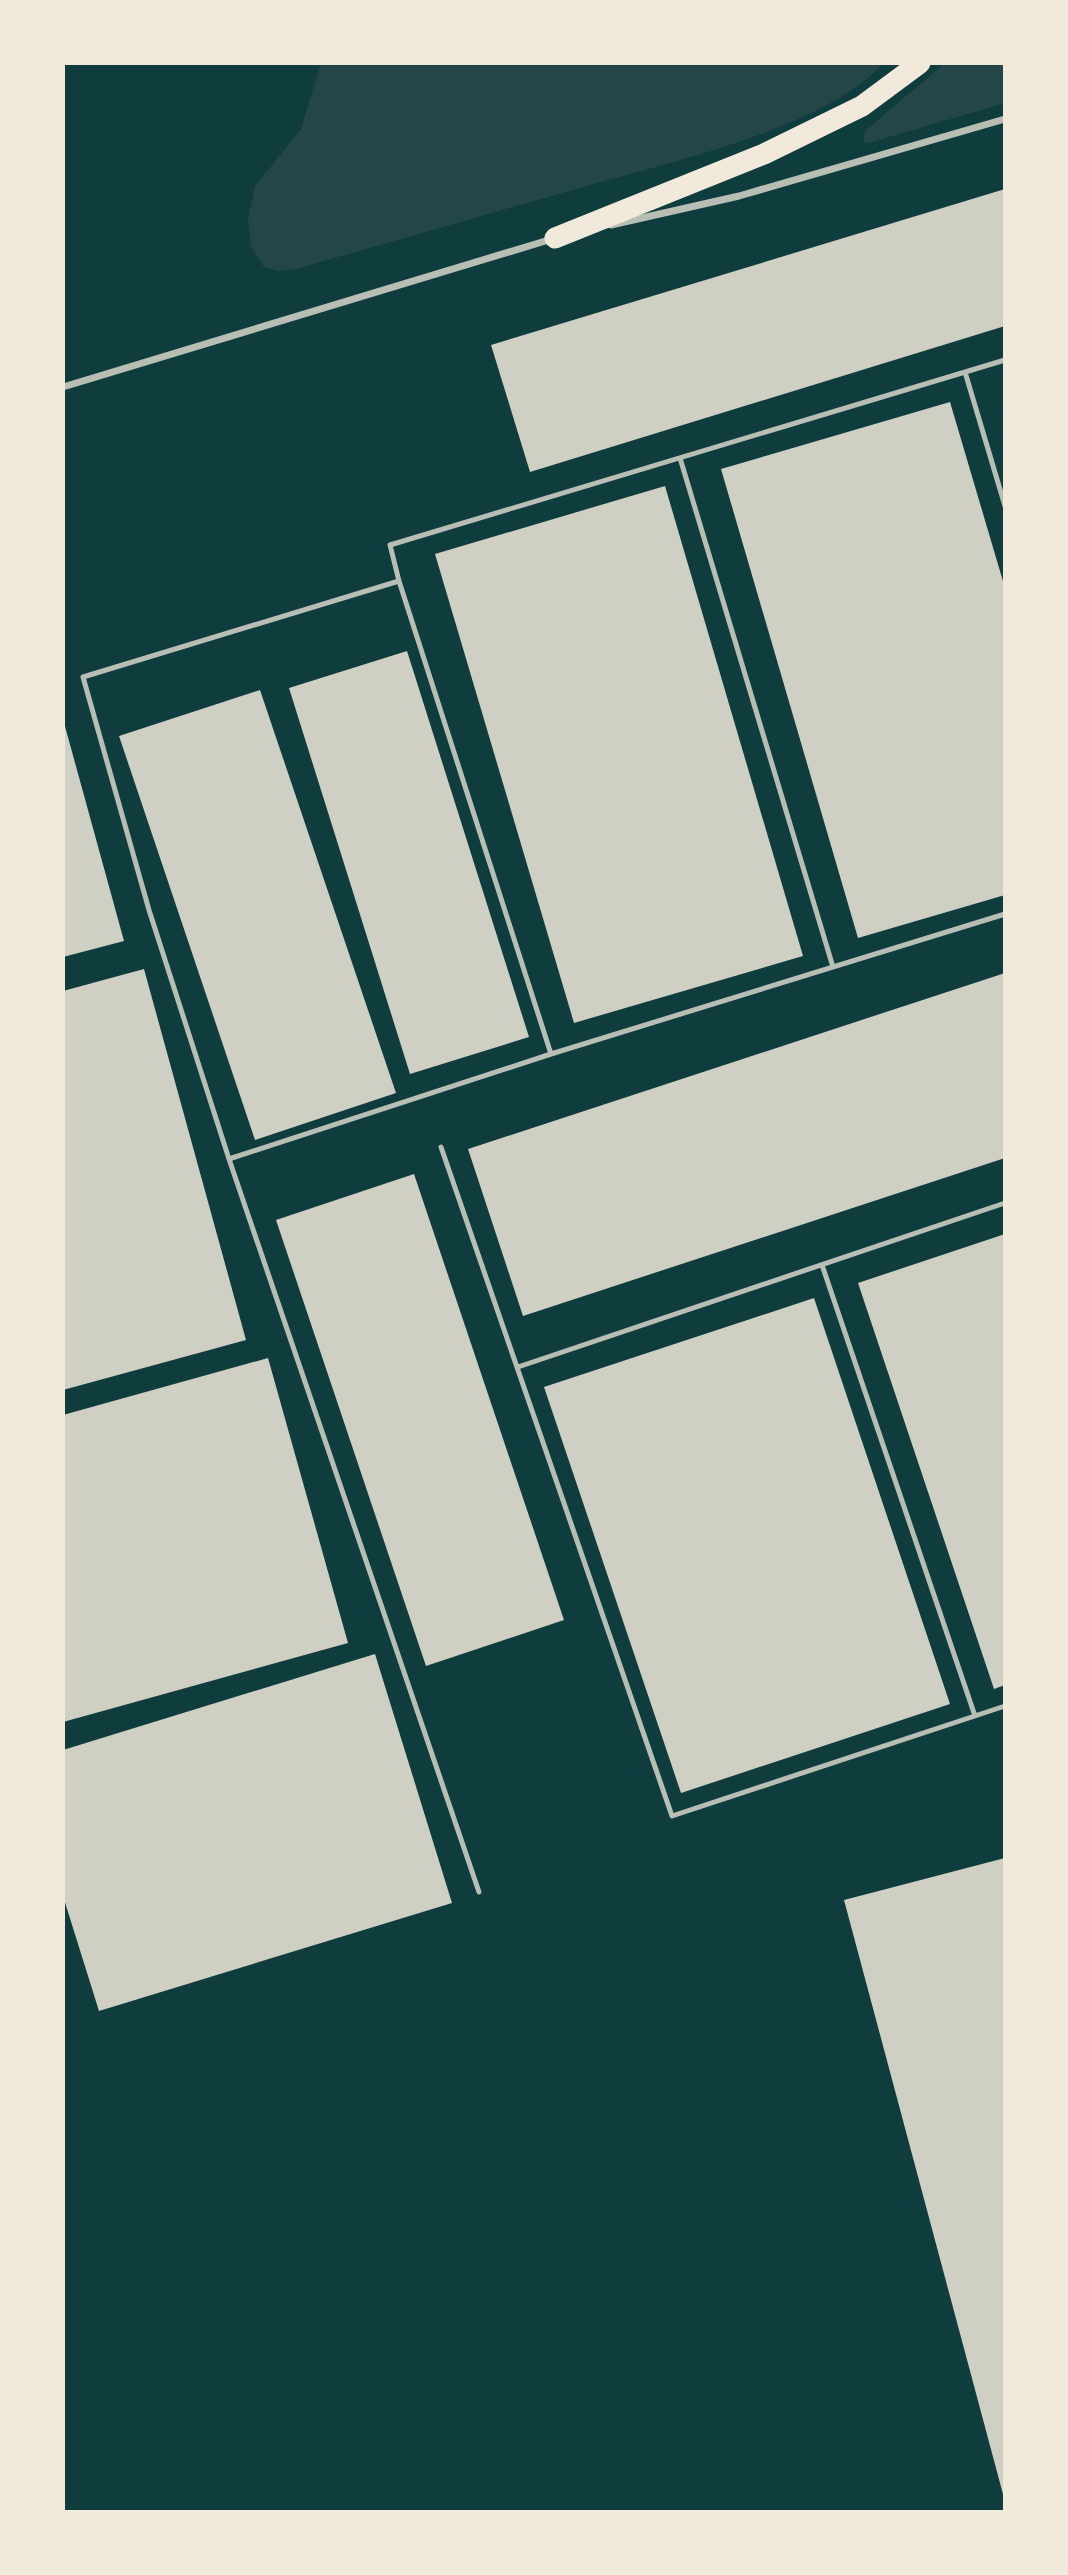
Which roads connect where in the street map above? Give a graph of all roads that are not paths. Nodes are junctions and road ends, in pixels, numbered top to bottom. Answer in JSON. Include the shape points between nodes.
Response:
{"nodes":[{"id":1,"x":920,"y":63,"type":"edge"},
{"id":2,"x":1005,"y":119,"type":"edge"},
{"id":3,"x":555,"y":238,"type":"junction"},
{"id":4,"x":1005,"y":360,"type":"edge"},
{"id":5,"x":965,"y":372,"type":"junction"},
{"id":6,"x":63,"y":387,"type":"edge"},
{"id":7,"x":680,"y":458,"type":"junction"},
{"id":8,"x":1005,"y":506,"type":"edge"},
{"id":9,"x":399,"y":581,"type":"junction"},
{"id":10,"x":1005,"y":914,"type":"edge"},
{"id":11,"x":833,"y":967,"type":"junction"},
{"id":12,"x":551,"y":1054,"type":"junction"},
{"id":13,"x":441,"y":1147,"type":"dead end"},
{"id":14,"x":229,"y":1159,"type":"junction"},
{"id":15,"x":1005,"y":1203,"type":"edge"},
{"id":16,"x":822,"y":1265,"type":"junction"},
{"id":17,"x":518,"y":1367,"type":"junction"},
{"id":18,"x":1005,"y":1706,"type":"edge"},
{"id":19,"x":975,"y":1716,"type":"junction"},
{"id":20,"x":479,"y":1892,"type":"dead end"}],
"edges":[{"from":1,"to":3,"type":"highway","via":[[862,106],[764,153]]},
{"from":2,"to":3,"type":"street","via":[[739,196]]},
{"from":3,"to":6,"type":"street"},
{"from":4,"to":5,"type":"lane"},
{"from":5,"to":7,"type":"lane"},
{"from":5,"to":8,"type":"lane"},
{"from":7,"to":9,"type":"lane","via":[[390,545]]},
{"from":7,"to":11,"type":"lane"},
{"from":9,"to":12,"type":"lane"},
{"from":9,"to":14,"type":"lane","via":[[83,677],[149,910]]},
{"from":10,"to":11,"type":"lane"},
{"from":11,"to":12,"type":"lane"},
{"from":12,"to":14,"type":"lane"},
{"from":13,"to":17,"type":"lane"},
{"from":14,"to":20,"type":"lane"},
{"from":15,"to":16,"type":"lane"},
{"from":16,"to":17,"type":"lane"},
{"from":16,"to":19,"type":"lane"},
{"from":17,"to":19,"type":"lane","via":[[672,1816]]},
{"from":18,"to":19,"type":"lane"}]}
